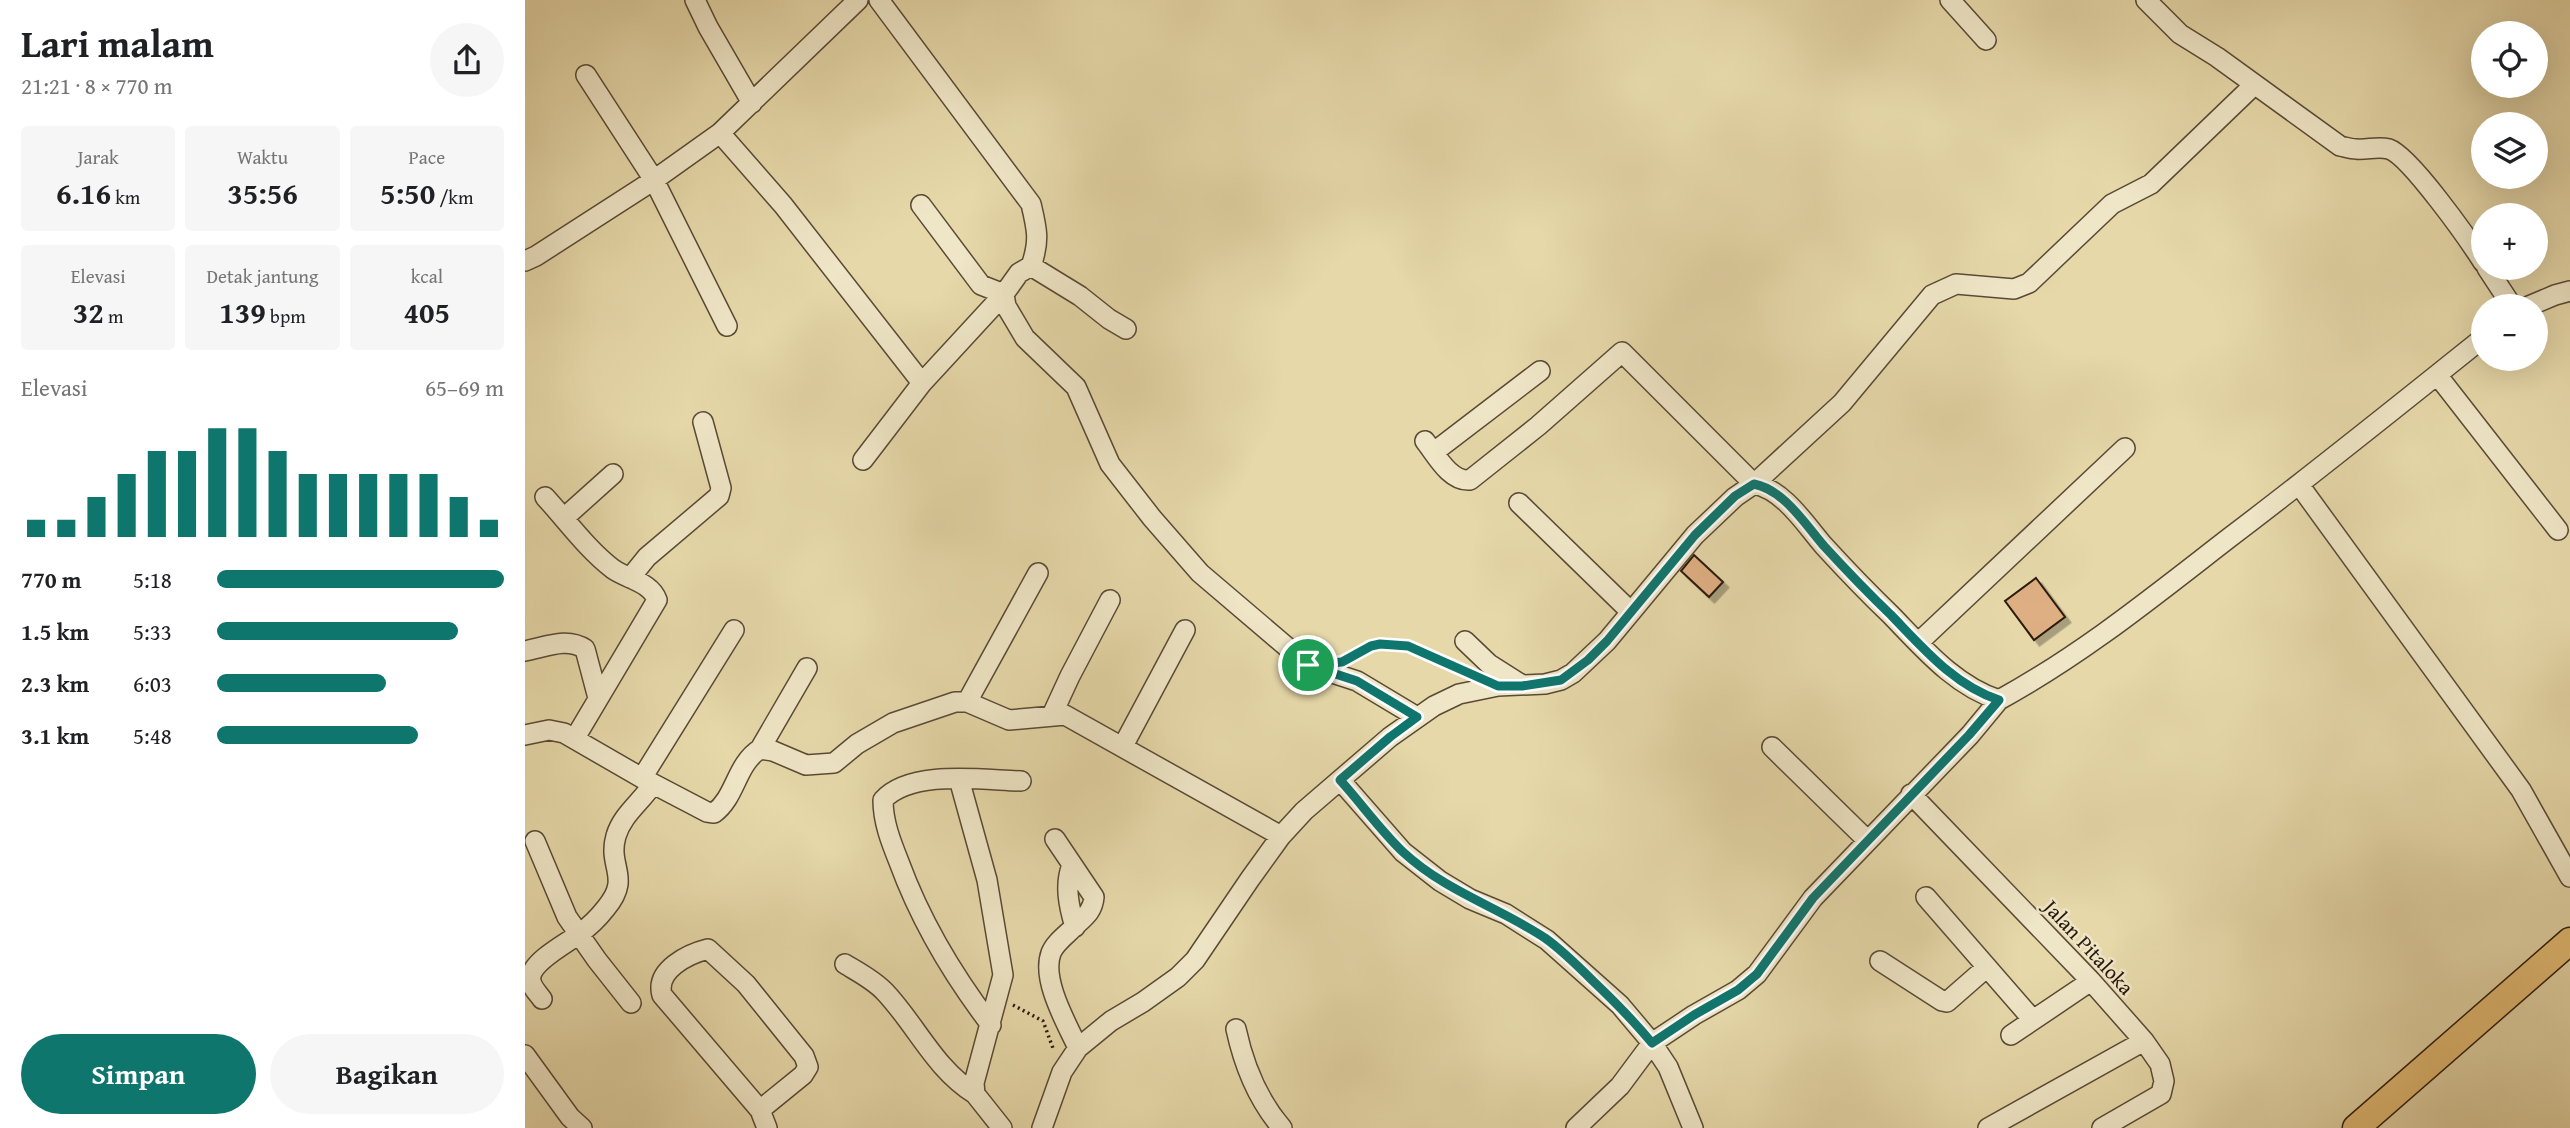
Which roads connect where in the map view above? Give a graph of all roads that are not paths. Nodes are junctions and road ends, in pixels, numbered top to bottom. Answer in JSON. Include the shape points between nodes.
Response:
{"nodes":[{"id":1,"x":695,"y":0,"type":"edge"},
{"id":2,"x":858,"y":0,"type":"edge"},
{"id":3,"x":879,"y":0,"type":"edge"},
{"id":4,"x":1950,"y":0,"type":"edge"},
{"id":5,"x":2146,"y":0,"type":"edge"},
{"id":6,"x":1986,"y":40,"type":"dead end"},
{"id":7,"x":586,"y":75,"type":"dead end"},
{"id":8,"x":2254,"y":85,"type":"junction"},
{"id":9,"x":752,"y":103,"type":"junction"},
{"id":10,"x":720,"y":133,"type":"junction"},
{"id":11,"x":654,"y":180,"type":"junction"},
{"id":12,"x":921,"y":205,"type":"dead end"},
{"id":13,"x":2471,"y":244,"type":"edge"},
{"id":14,"x":525,"y":261,"type":"edge"},
{"id":15,"x":1031,"y":266,"type":"junction"},
{"id":16,"x":2570,"y":291,"type":"edge"},
{"id":17,"x":1004,"y":295,"type":"junction"},
{"id":18,"x":2548,"y":298,"type":"edge"},
{"id":19,"x":727,"y":326,"type":"dead end"},
{"id":20,"x":1126,"y":329,"type":"dead end"},
{"id":21,"x":2471,"y":348,"type":"edge"},
{"id":22,"x":1541,"y":371,"type":"dead end"},
{"id":23,"x":2438,"y":376,"type":"junction"},
{"id":24,"x":922,"y":383,"type":"junction"},
{"id":25,"x":703,"y":422,"type":"dead end"},
{"id":26,"x":2125,"y":448,"type":"dead end"},
{"id":27,"x":863,"y":460,"type":"dead end"},
{"id":28,"x":613,"y":474,"type":"dead end"},
{"id":29,"x":1754,"y":484,"type":"junction"},
{"id":30,"x":2300,"y":486,"type":"junction"},
{"id":31,"x":545,"y":497,"type":"dead end"},
{"id":32,"x":1519,"y":503,"type":"dead end"},
{"id":33,"x":564,"y":518,"type":"junction"},
{"id":34,"x":2558,"y":530,"type":"dead end"},
{"id":35,"x":1038,"y":573,"type":"dead end"},
{"id":36,"x":630,"y":578,"type":"junction"},
{"id":37,"x":1110,"y":600,"type":"dead end"},
{"id":38,"x":1631,"y":612,"type":"junction"},
{"id":39,"x":734,"y":630,"type":"dead end"},
{"id":40,"x":1185,"y":630,"type":"dead end"},
{"id":41,"x":1465,"y":641,"type":"dead end"},
{"id":42,"x":1919,"y":643,"type":"junction"},
{"id":43,"x":525,"y":651,"type":"edge"},
{"id":44,"x":807,"y":668,"type":"dead end"},
{"id":45,"x":1522,"y":686,"type":"junction"},
{"id":46,"x":598,"y":698,"type":"junction"},
{"id":47,"x":1999,"y":700,"type":"junction"},
{"id":48,"x":967,"y":702,"type":"junction"},
{"id":49,"x":1052,"y":715,"type":"junction"},
{"id":50,"x":1417,"y":717,"type":"junction"},
{"id":51,"x":525,"y":734,"type":"edge"},
{"id":52,"x":575,"y":738,"type":"junction"},
{"id":53,"x":1123,"y":746,"type":"junction"},
{"id":54,"x":1772,"y":747,"type":"dead end"},
{"id":55,"x":760,"y":749,"type":"junction"},
{"id":56,"x":959,"y":779,"type":"junction"},
{"id":57,"x":1340,"y":780,"type":"junction"},
{"id":58,"x":1021,"y":781,"type":"dead end"},
{"id":59,"x":647,"y":785,"type":"junction"},
{"id":60,"x":1911,"y":794,"type":"junction"},
{"id":61,"x":1281,"y":836,"type":"junction"},
{"id":62,"x":1055,"y":839,"type":"dead end"},
{"id":63,"x":1867,"y":840,"type":"junction"},
{"id":64,"x":535,"y":841,"type":"dead end"},
{"id":65,"x":2570,"y":877,"type":"edge"},
{"id":66,"x":1926,"y":897,"type":"dead end"},
{"id":67,"x":579,"y":935,"type":"junction"},
{"id":68,"x":2570,"y":941,"type":"edge"},
{"id":69,"x":1881,"y":961,"type":"dead end"},
{"id":70,"x":845,"y":964,"type":"dead end"},
{"id":71,"x":1987,"y":967,"type":"junction"},
{"id":72,"x":2091,"y":981,"type":"junction"},
{"id":73,"x":542,"y":999,"type":"dead end"},
{"id":74,"x":631,"y":1003,"type":"dead end"},
{"id":75,"x":2033,"y":1020,"type":"junction"},
{"id":76,"x":991,"y":1025,"type":"junction"},
{"id":77,"x":1236,"y":1029,"type":"dead end"},
{"id":78,"x":2011,"y":1035,"type":"dead end"},
{"id":79,"x":2144,"y":1041,"type":"junction"},
{"id":80,"x":1652,"y":1043,"type":"junction"},
{"id":81,"x":1078,"y":1048,"type":"junction"},
{"id":82,"x":525,"y":1055,"type":"edge"},
{"id":83,"x":975,"y":1094,"type":"junction"},
{"id":84,"x":763,"y":1119,"type":"edge"},
{"id":85,"x":582,"y":1128,"type":"edge"},
{"id":86,"x":1002,"y":1128,"type":"edge"},
{"id":87,"x":1042,"y":1128,"type":"edge"},
{"id":88,"x":1282,"y":1128,"type":"edge"},
{"id":89,"x":1576,"y":1128,"type":"edge"},
{"id":90,"x":1693,"y":1128,"type":"edge"},
{"id":91,"x":1988,"y":1128,"type":"edge"},
{"id":92,"x":2102,"y":1128,"type":"edge"},
{"id":93,"x":2356,"y":1128,"type":"edge"}],
"edges":[{"from":1,"to":9,"type":"street"},
{"from":2,"to":9,"type":"street"},
{"from":3,"to":15,"type":"street","via":[[1031,204],[1038,236]]},
{"from":4,"to":6,"type":"street"},
{"from":5,"to":8,"type":"street","via":[[2180,34]]},
{"from":7,"to":11,"type":"street"},
{"from":8,"to":13,"type":"street","via":[[2340,146],[2391,150],[2406,162]]},
{"from":8,"to":29,"type":"street","via":[[2151,184],[2112,204],[2029,283],[2014,289],[1956,284],[1932,295],[1842,403]]},
{"from":9,"to":10,"type":"street"},
{"from":10,"to":11,"type":"street"},
{"from":10,"to":24,"type":"street","via":[[783,205]]},
{"from":11,"to":14,"type":"street"},
{"from":11,"to":19,"type":"street"},
{"from":12,"to":17,"type":"street","via":[[981,285]]},
{"from":15,"to":17,"type":"street","via":[[1019,273]]},
{"from":15,"to":20,"type":"street"},
{"from":16,"to":18,"type":"street"},
{"from":17,"to":24,"type":"street"},
{"from":17,"to":50,"type":"street","via":[[1025,338],[1076,387],[1110,464],[1200,573],[1308,665],[1357,681]]},
{"from":21,"to":23,"type":"street"},
{"from":22,"to":29,"type":"street","via":[[1430,446],[1452,474],[1469,480],[1622,352]]},
{"from":23,"to":30,"type":"street"},
{"from":23,"to":34,"type":"street"},
{"from":24,"to":27,"type":"street"},
{"from":25,"to":36,"type":"street","via":[[721,488],[719,496],[647,557]]},
{"from":26,"to":42,"type":"street"},
{"from":28,"to":33,"type":"street"},
{"from":29,"to":38,"type":"street","via":[[1695,535]]},
{"from":29,"to":42,"type":"street","via":[[1781,498]]},
{"from":30,"to":47,"type":"street","via":[[2149,602]]},
{"from":30,"to":65,"type":"street","via":[[2521,790]]},
{"from":31,"to":33,"type":"street"},
{"from":32,"to":38,"type":"street"},
{"from":33,"to":36,"type":"street","via":[[599,557]]},
{"from":35,"to":48,"type":"street"},
{"from":36,"to":46,"type":"street","via":[[647,587],[657,600]]},
{"from":37,"to":49,"type":"street"},
{"from":38,"to":45,"type":"street","via":[[1573,673],[1561,680]]},
{"from":39,"to":59,"type":"street"},
{"from":40,"to":53,"type":"street"},
{"from":41,"to":45,"type":"street"},
{"from":42,"to":47,"type":"street","via":[[1966,685]]},
{"from":43,"to":46,"type":"street","via":[[576,643],[585,649]]},
{"from":44,"to":55,"type":"street"},
{"from":45,"to":50,"type":"street","via":[[1459,694]]},
{"from":46,"to":52,"type":"street"},
{"from":47,"to":60,"type":"street"},
{"from":48,"to":49,"type":"street","via":[[1009,720]]},
{"from":48,"to":55,"type":"street","via":[[893,723],[834,763],[806,765]]},
{"from":49,"to":53,"type":"street","via":[[1065,715]]},
{"from":50,"to":57,"type":"street"},
{"from":51,"to":52,"type":"street","via":[[549,730]]},
{"from":52,"to":59,"type":"street"},
{"from":53,"to":61,"type":"street"},
{"from":54,"to":63,"type":"street"},
{"from":55,"to":59,"type":"street","via":[[744,763],[732,789],[713,813]]},
{"from":56,"to":58,"type":"street"},
{"from":56,"to":76,"type":"street","via":[[986,880],[1003,975]]},
{"from":56,"to":76,"type":"street","via":[[901,786],[883,800],[883,814],[904,876],[935,943]]},
{"from":57,"to":61,"type":"street"},
{"from":57,"to":80,"type":"street","via":[[1403,852],[1440,881],[1547,940],[1620,1005]]},
{"from":59,"to":67,"type":"street","via":[[615,837],[620,885],[614,898]]},
{"from":60,"to":63,"type":"street"},
{"from":60,"to":72,"type":"street","name":"Jalan Pitaloka"},
{"from":61,"to":81,"type":"street","via":[[1178,977]]},
{"from":62,"to":81,"type":"street","via":[[1094,897],[1090,912],[1051,953],[1049,965],[1051,982]]},
{"from":63,"to":80,"type":"street","via":[[1813,898],[1757,974]]},
{"from":64,"to":67,"type":"street"},
{"from":66,"to":71,"type":"street"},
{"from":67,"to":73,"type":"street","via":[[532,971],[532,986]]},
{"from":67,"to":74,"type":"street"},
{"from":68,"to":93,"type":"highway"},
{"from":69,"to":71,"type":"street","via":[[1942,1002]]},
{"from":70,"to":83,"type":"street","via":[[884,990],[940,1065]]},
{"from":71,"to":75,"type":"street"},
{"from":72,"to":75,"type":"street"},
{"from":72,"to":79,"type":"street","name":"Jalan Pitaloka"},
{"from":75,"to":78,"type":"street"},
{"from":76,"to":83,"type":"street"},
{"from":77,"to":88,"type":"street","via":[[1251,1080]]},
{"from":79,"to":91,"type":"street"},
{"from":79,"to":92,"type":"street","name":"Jalan Pitaloka","via":[[2160,1064],[2161,1094]]},
{"from":80,"to":89,"type":"street","via":[[1620,1086]]},
{"from":80,"to":90,"type":"street","via":[[1668,1067]]},
{"from":81,"to":87,"type":"street","via":[[1062,1072]]},
{"from":82,"to":85,"type":"street"},
{"from":83,"to":86,"type":"street"},
{"from":84,"to":84,"type":"street","via":[[803,1075],[808,1067],[804,1056],[746,984],[708,949],[694,952],[663,977],[662,995]]}]}
